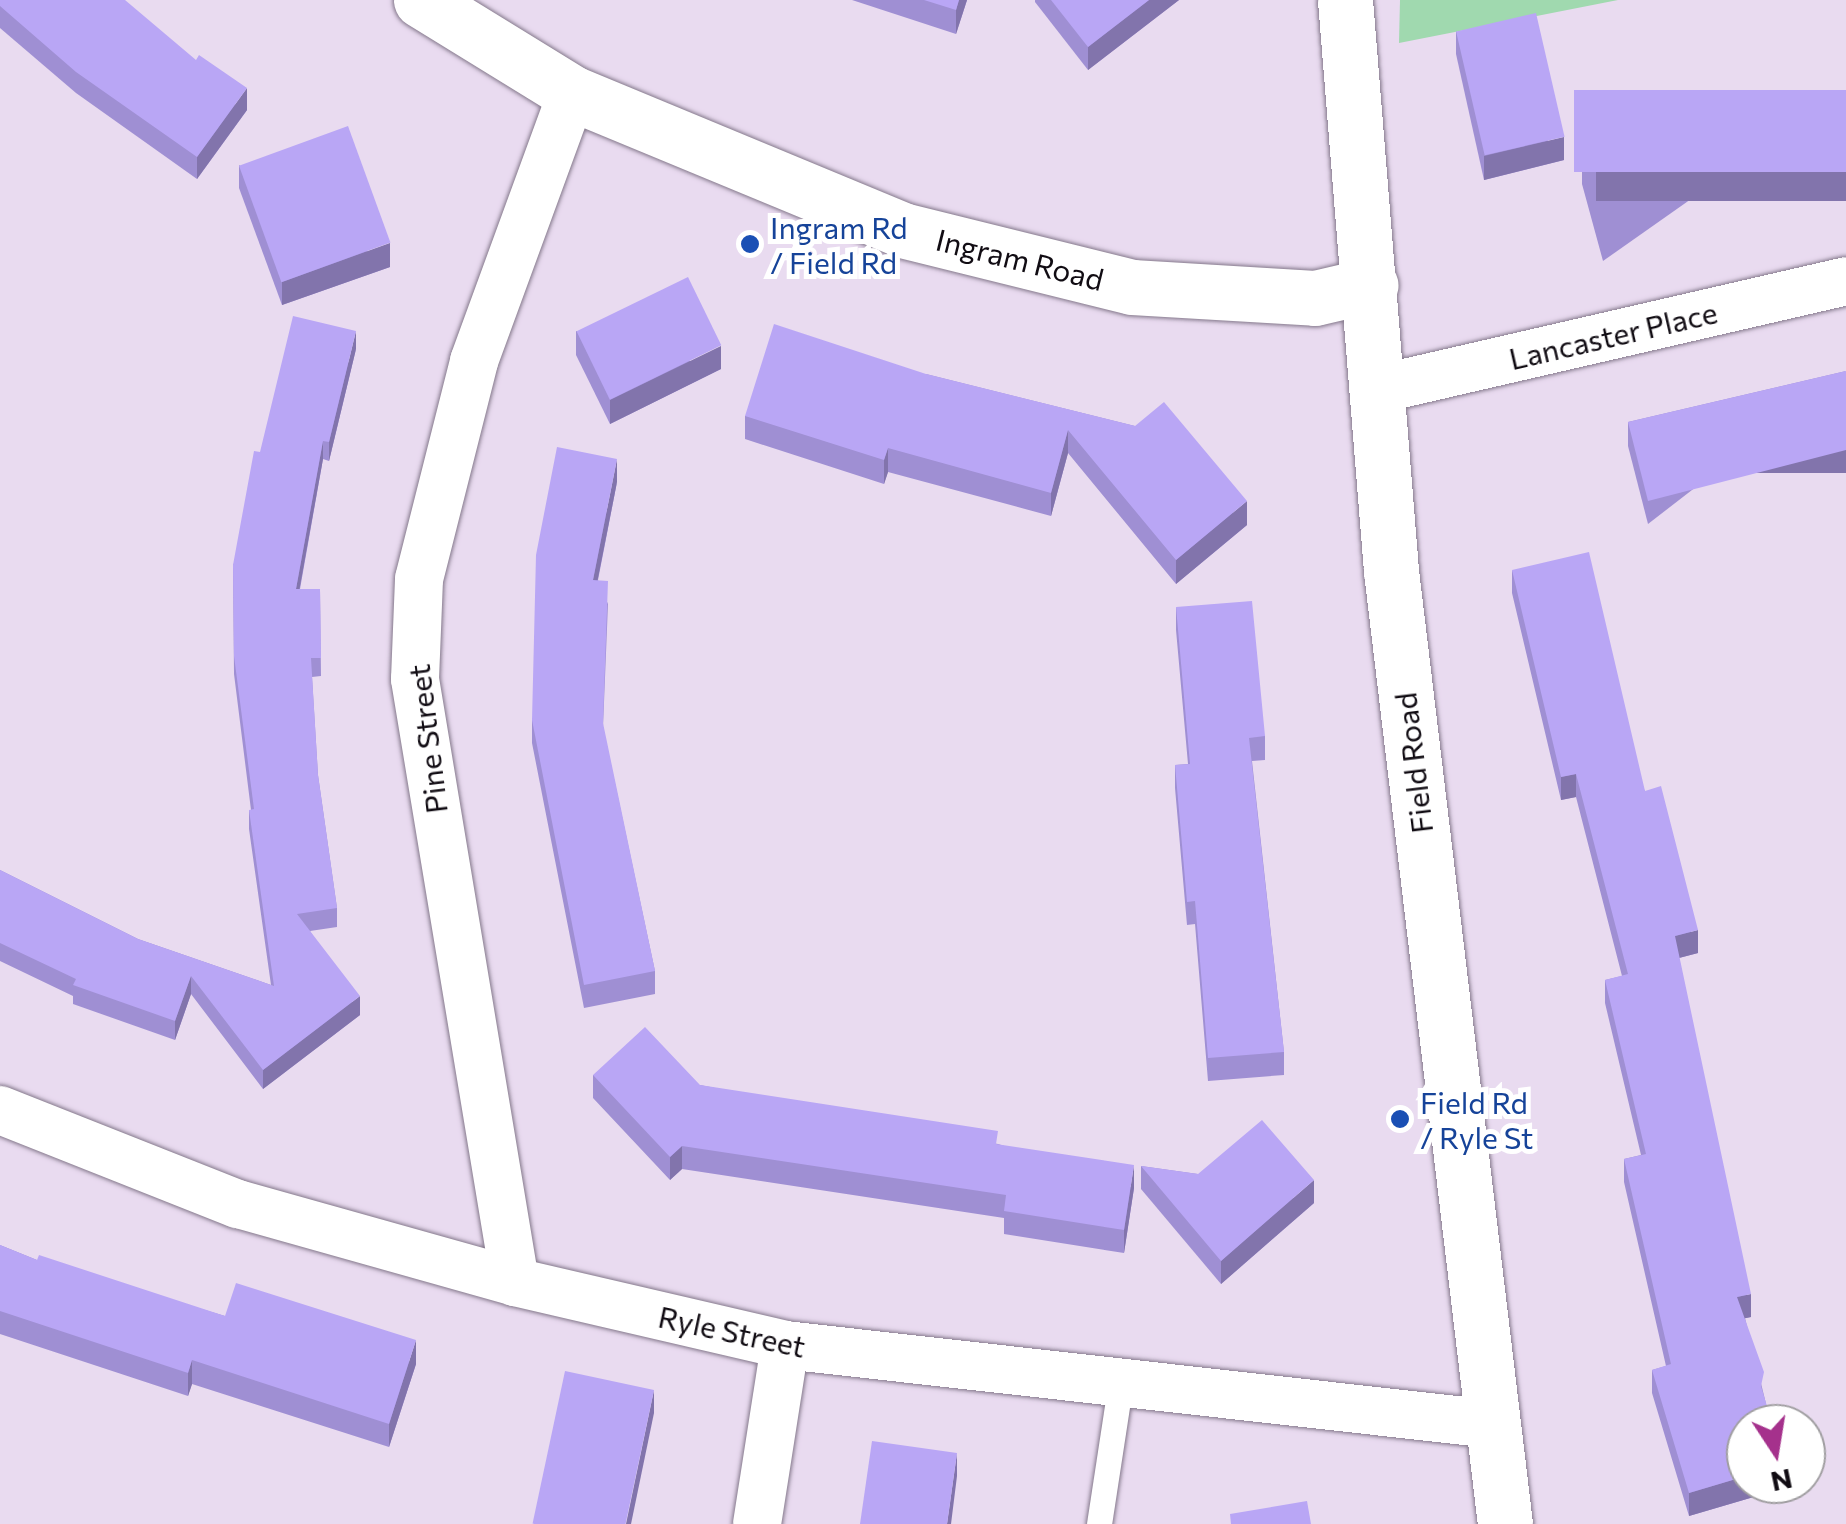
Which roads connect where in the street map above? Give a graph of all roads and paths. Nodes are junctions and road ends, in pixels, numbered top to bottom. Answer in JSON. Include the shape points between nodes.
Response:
{"nodes":[{"id":1,"x":421,"y":0,"type":"edge"},
{"id":2,"x":1346,"y":0,"type":"edge"},
{"id":3,"x":572,"y":93,"type":"junction"},
{"id":4,"x":1846,"y":282,"type":"edge"},
{"id":5,"x":1371,"y":285,"type":"junction"},
{"id":6,"x":1379,"y":389,"type":"junction"},
{"id":7,"x":0,"y":1110,"type":"edge"},
{"id":8,"x":515,"y":1282,"type":"junction"},
{"id":9,"x":785,"y":1345,"type":"junction"},
{"id":10,"x":1120,"y":1386,"type":"junction"},
{"id":11,"x":1491,"y":1424,"type":"junction"},
{"id":12,"x":757,"y":1524,"type":"edge"},
{"id":13,"x":1100,"y":1524,"type":"edge"},
{"id":14,"x":1504,"y":1524,"type":"edge"}],
"edges":[{"from":1,"to":3,"type":"street","name":"Ingram Road"},
{"from":2,"to":5,"type":"street","name":"Field Road"},
{"from":3,"to":5,"type":"street","name":"Ingram Road","via":[[902,230],[1132,286],[1316,298]]},
{"from":3,"to":8,"type":"street","name":"Pine Street","via":[[474,361],[419,579],[415,679]]},
{"from":4,"to":6,"type":"street","name":"Lancaster Place"},
{"from":5,"to":6,"type":"street","name":"Field Road"},
{"from":6,"to":11,"type":"street","name":"Field Road","via":[[1391,571]]},
{"from":7,"to":8,"type":"street","name":"Ryle Street","via":[[238,1204]]},
{"from":8,"to":9,"type":"street","name":"Ryle Street"},
{"from":9,"to":10,"type":"street","name":"Ryle Street"},
{"from":9,"to":12,"type":"street"},
{"from":10,"to":11,"type":"street","name":"Ryle Street"},
{"from":10,"to":13,"type":"lane"},
{"from":11,"to":14,"type":"street","name":"Field Road"}]}
